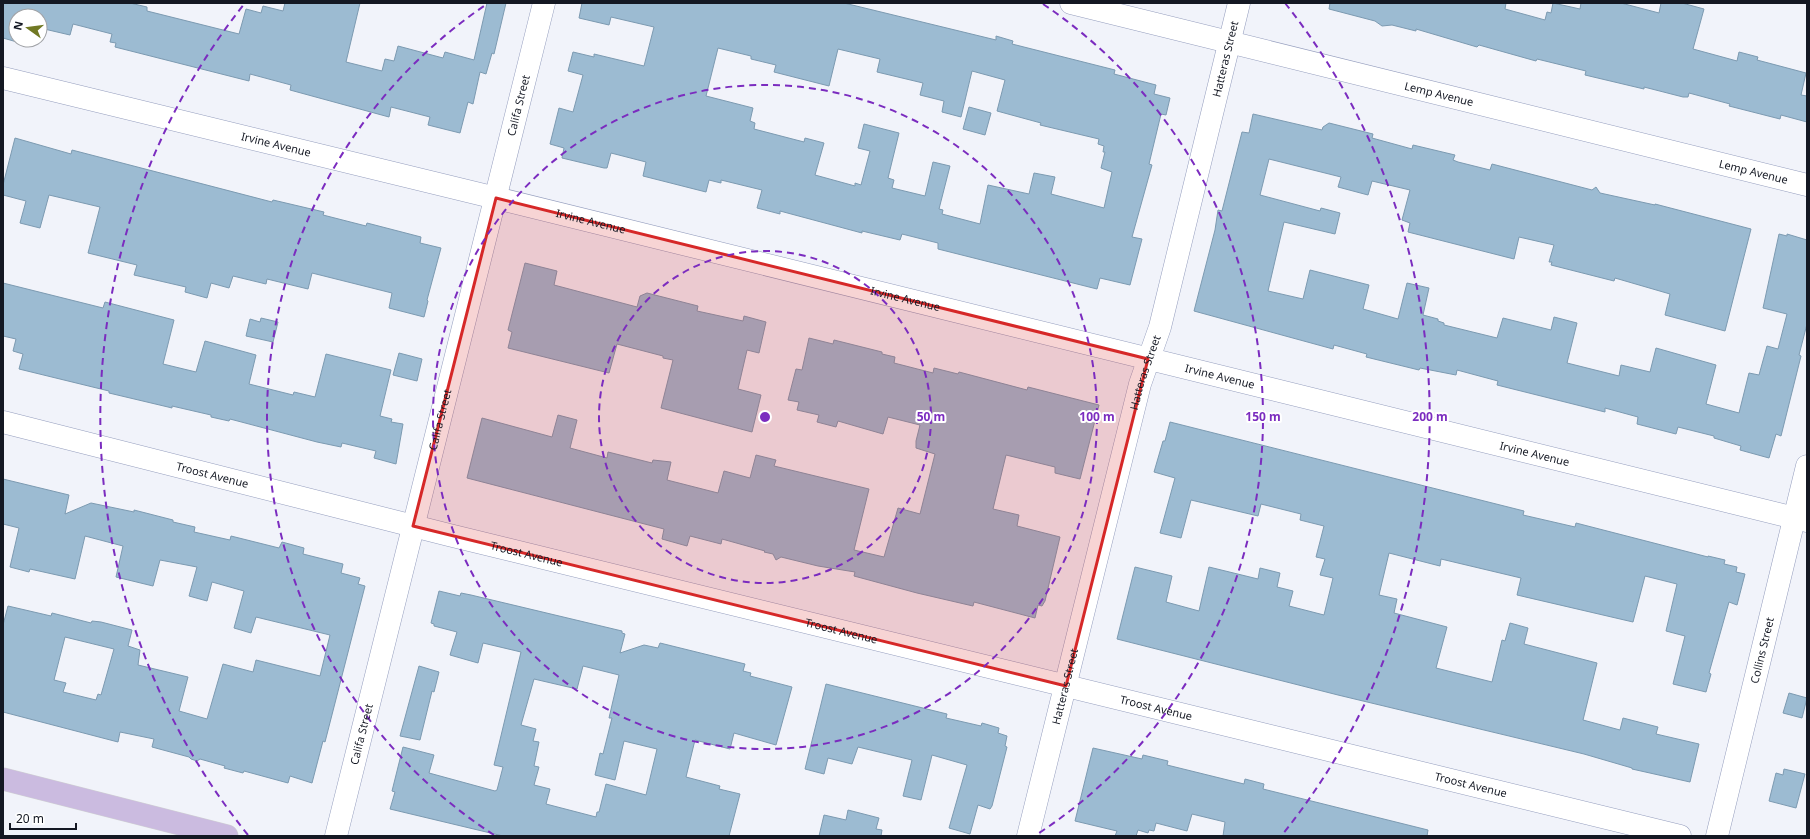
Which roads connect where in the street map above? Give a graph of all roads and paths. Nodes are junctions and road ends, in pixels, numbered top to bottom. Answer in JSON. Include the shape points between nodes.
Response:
{"nodes":[{"id":1,"x":544,"y":3,"type":"edge"},
{"id":2,"x":1071,"y":3,"type":"edge"},
{"id":3,"x":1239,"y":3,"type":"edge"},
{"id":4,"x":1229,"y":42,"type":"junction"},
{"id":5,"x":3,"y":78,"type":"edge"},
{"id":6,"x":1807,"y":185,"type":"edge"},
{"id":7,"x":496,"y":198,"type":"junction"},
{"id":8,"x":1148,"y":359,"type":"junction"},
{"id":9,"x":3,"y":422,"type":"edge"},
{"id":10,"x":1807,"y":466,"type":"edge"},
{"id":11,"x":1800,"y":520,"type":"edge"},
{"id":12,"x":413,"y":526,"type":"junction"},
{"id":13,"x":1066,"y":686,"type":"junction"},
{"id":14,"x":3,"y":780,"type":"edge"},
{"id":15,"x":227,"y":836,"type":"edge"},
{"id":16,"x":336,"y":836,"type":"edge"},
{"id":17,"x":1028,"y":836,"type":"edge"},
{"id":18,"x":1680,"y":836,"type":"edge"},
{"id":19,"x":1717,"y":836,"type":"edge"}],
"edges":[{"from":1,"to":7,"type":"street","name":"Califa Street"},
{"from":2,"to":4,"type":"street","name":"Lemp Avenue"},
{"from":3,"to":4,"type":"street","name":"Hatteras Street"},
{"from":4,"to":6,"type":"street","name":"Lemp Avenue"},
{"from":4,"to":8,"type":"street","name":"Hatteras Street","via":[[1160,327]]},
{"from":5,"to":7,"type":"street","name":"Irvine Avenue"},
{"from":7,"to":8,"type":"street","name":"Irvine Avenue"},
{"from":7,"to":12,"type":"street","name":"Califa Street"},
{"from":8,"to":11,"type":"street","name":"Irvine Avenue"},
{"from":8,"to":13,"type":"street","name":"Hatteras Street"},
{"from":9,"to":12,"type":"street","name":"Troost Avenue"},
{"from":10,"to":11,"type":"street","name":"Collins Street"},
{"from":11,"to":19,"type":"street","name":"Collins Street"},
{"from":12,"to":13,"type":"street","name":"Troost Avenue"},
{"from":12,"to":16,"type":"street","name":"Califa Street"},
{"from":13,"to":17,"type":"street","name":"Hatteras Street"},
{"from":13,"to":18,"type":"street","name":"Troost Avenue"},
{"from":14,"to":15,"type":"main road"}]}
